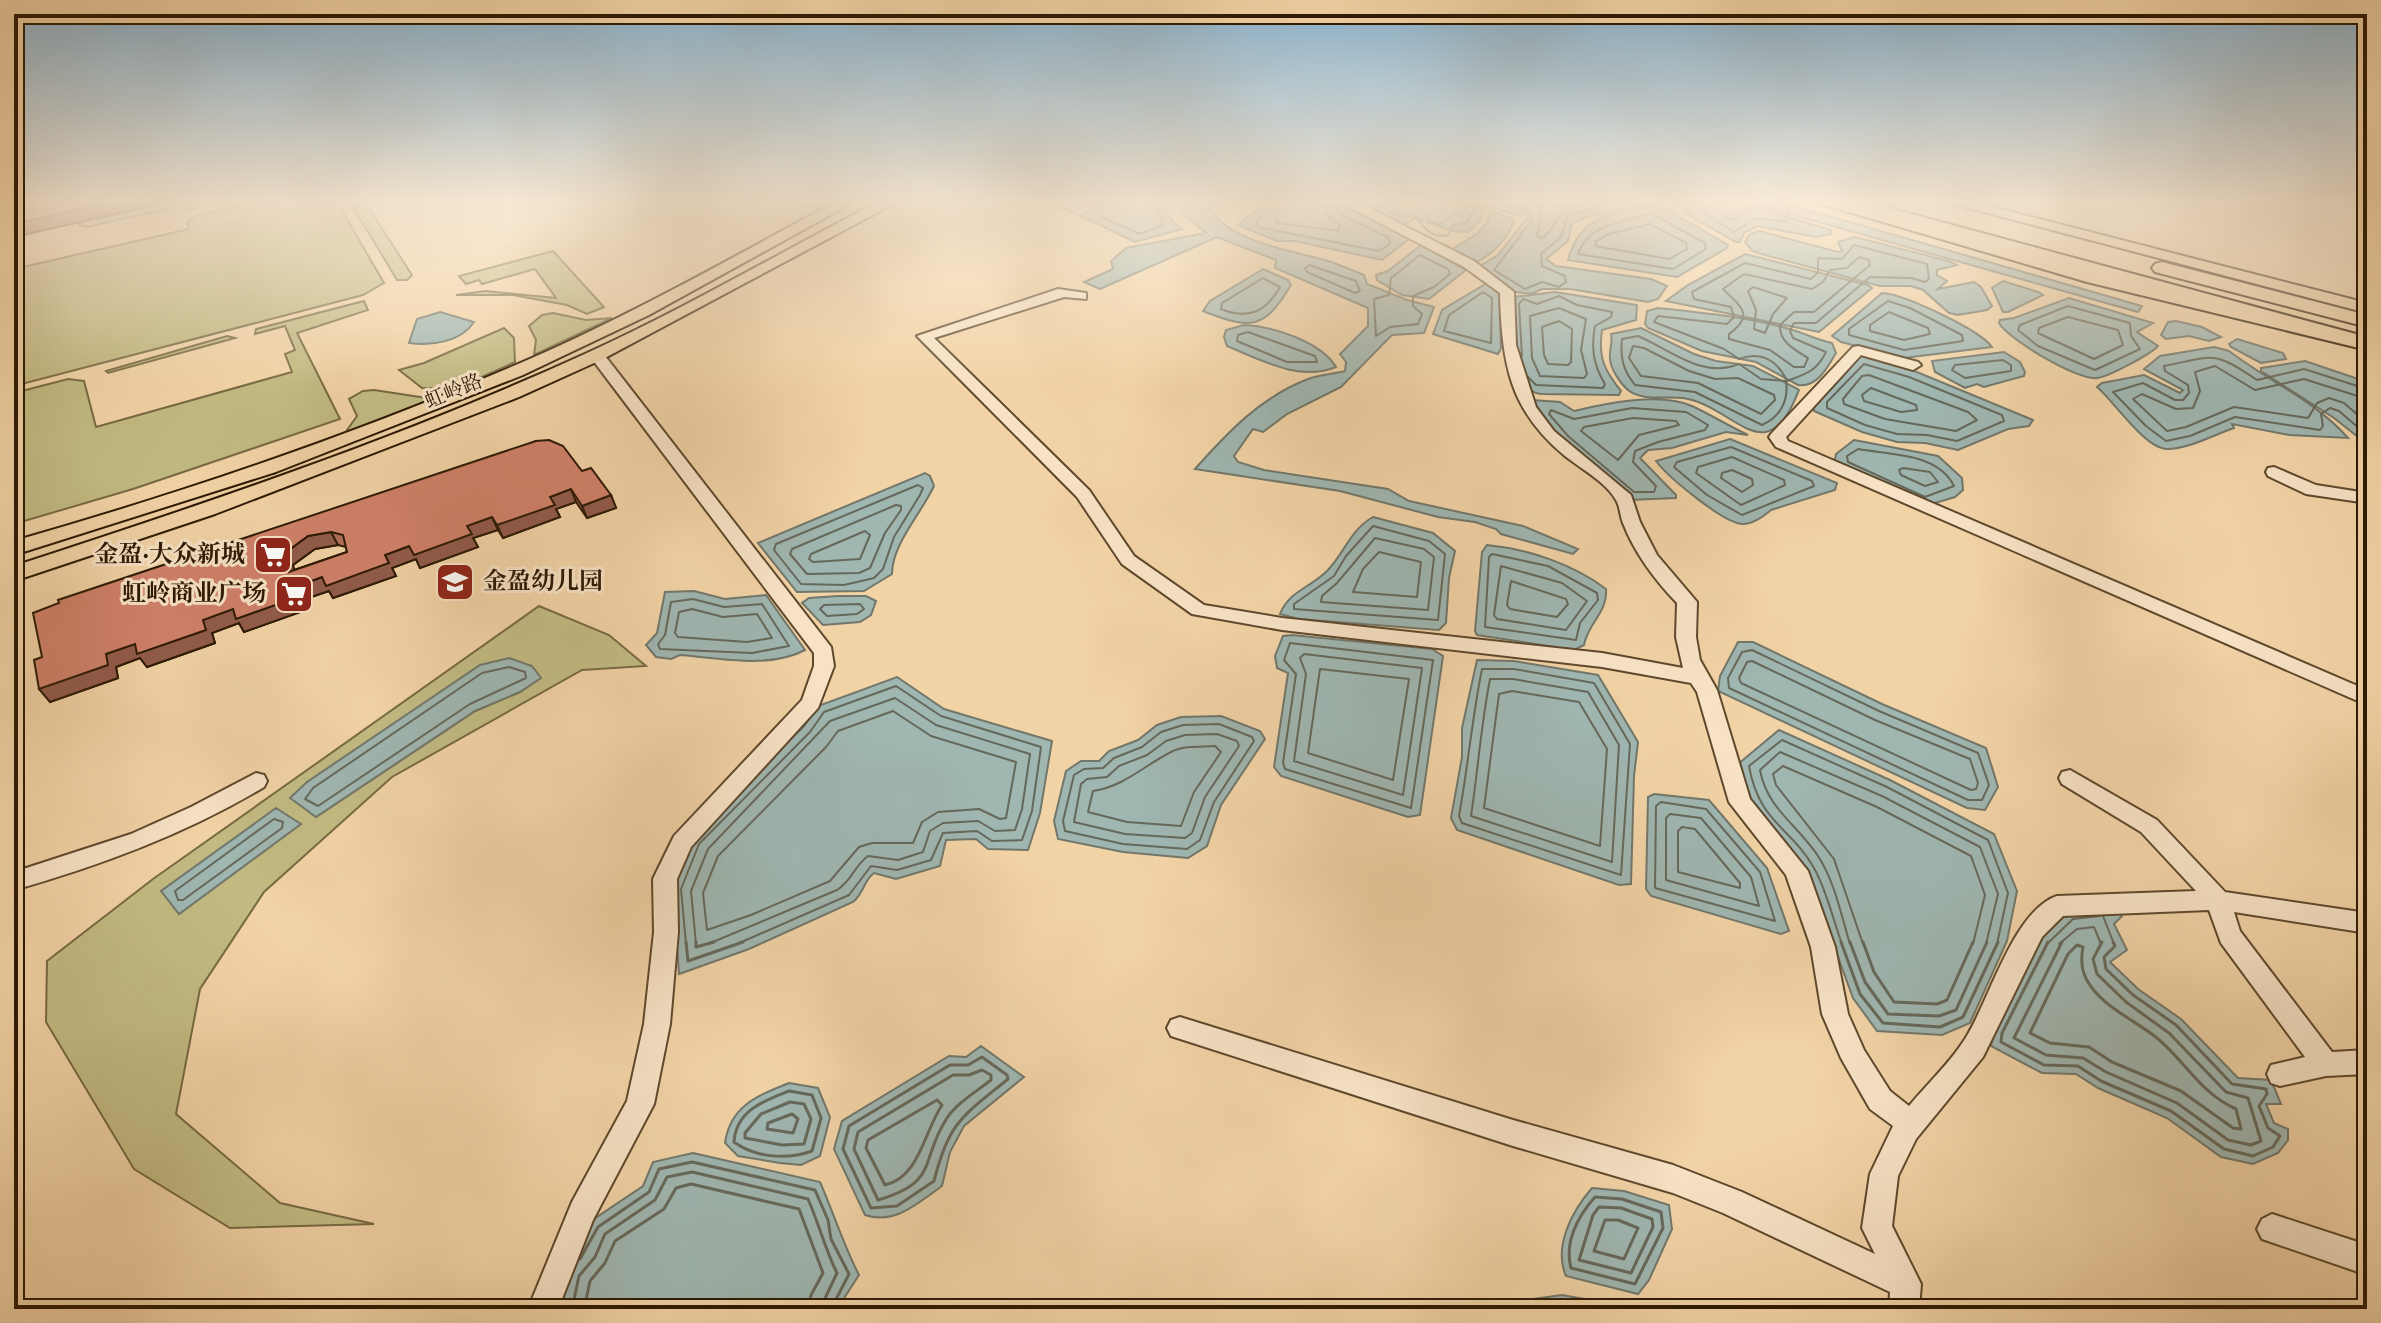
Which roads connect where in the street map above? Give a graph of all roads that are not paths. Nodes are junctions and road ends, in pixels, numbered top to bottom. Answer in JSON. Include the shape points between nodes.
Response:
{"nodes":[{"id":1,"x":732,"y":264,"type":"edge"},
{"id":2,"x":772,"y":264,"type":"edge"},
{"id":3,"x":1468,"y":264,"type":"edge"},
{"id":4,"x":2035,"y":264,"type":"edge"},
{"id":5,"x":2072,"y":264,"type":"edge"},
{"id":6,"x":2116,"y":264,"type":"edge"},
{"id":7,"x":2147,"y":264,"type":"edge"},
{"id":8,"x":2194,"y":264,"type":"edge"},
{"id":9,"x":1081,"y":296,"type":"dead end"},
{"id":10,"x":2367,"y":308,"type":"edge"},
{"id":11,"x":2367,"y":321,"type":"edge"},
{"id":12,"x":2367,"y":330,"type":"edge"},
{"id":13,"x":2367,"y":344,"type":"edge"},
{"id":14,"x":597,"y":355,"type":"junction"},
{"id":15,"x":1913,"y":365,"type":"dead end"},
{"id":16,"x":2274,"y":472,"type":"dead end"},
{"id":17,"x":2367,"y":498,"type":"edge"},
{"id":18,"x":14,"y":548,"type":"edge"},
{"id":19,"x":14,"y":574,"type":"edge"},
{"id":20,"x":1694,"y":677,"type":"junction"},
{"id":21,"x":2367,"y":698,"type":"edge"},
{"id":22,"x":2070,"y":778,"type":"dead end"},
{"id":23,"x":256,"y":781,"type":"dead end"},
{"id":24,"x":14,"y":881,"type":"edge"},
{"id":25,"x":2217,"y":900,"type":"junction"},
{"id":26,"x":2367,"y":923,"type":"edge"},
{"id":27,"x":1180,"y":1028,"type":"dead end"},
{"id":28,"x":2367,"y":1062,"type":"edge"},
{"id":29,"x":2326,"y":1064,"type":"junction"},
{"id":30,"x":2280,"y":1074,"type":"dead end"},
{"id":31,"x":1912,"y":1124,"type":"junction"},
{"id":32,"x":2272,"y":1229,"type":"dead end"},
{"id":33,"x":2367,"y":1260,"type":"edge"},
{"id":34,"x":1905,"y":1297,"type":"edge"},
{"id":35,"x":543,"y":1309,"type":"edge"}],
"edges":[{"from":1,"to":18,"type":"main road","name":"虹岭路","via":[[518,370],[275,465]]},
{"from":2,"to":14,"type":"main road","name":"虹岭路"},
{"from":3,"to":20,"type":"street","via":[[1507,292],[1512,361],[1528,407],[1548,434],[1625,499],[1648,555],[1687,602],[1684,622]]},
{"from":4,"to":13,"type":"main road"},
{"from":5,"to":13,"type":"highway"},
{"from":6,"to":12,"type":"highway"},
{"from":7,"to":11,"type":"highway"},
{"from":8,"to":10,"type":"main road"},
{"from":9,"to":20,"type":"street","via":[[1063,292],[924,336],[1083,494],[1128,560],[1199,610],[1602,660]]},
{"from":14,"to":19,"type":"main road","name":"虹岭路","via":[[373,449]]},
{"from":14,"to":35,"type":"street","via":[[824,652],[824,666],[811,703],[682,842],[665,879],[657,1024],[640,1104],[582,1212]]},
{"from":15,"to":21,"type":"street","via":[[1858,350],[1777,437],[1782,444]]},
{"from":16,"to":17,"type":"street","via":[[2312,490]]},
{"from":20,"to":31,"type":"street","via":[[1707,690],[1740,802],[1796,871],[1823,947],[1835,1014],[1854,1058],[1880,1100]]},
{"from":22,"to":25,"type":"street","via":[[2149,826]]},
{"from":23,"to":24,"type":"street","via":[[184,821],[80,863]]},
{"from":25,"to":26,"type":"street"},
{"from":25,"to":29,"type":"street","via":[[2230,936]]},
{"from":25,"to":31,"type":"street","via":[[2057,906],[2033,930],[1974,1049]]},
{"from":27,"to":34,"type":"street","via":[[1673,1179],[1732,1202]]},
{"from":28,"to":29,"type":"street"},
{"from":29,"to":30,"type":"street"},
{"from":31,"to":34,"type":"street","via":[[1884,1174],[1877,1228]]},
{"from":32,"to":33,"type":"street"}]}
